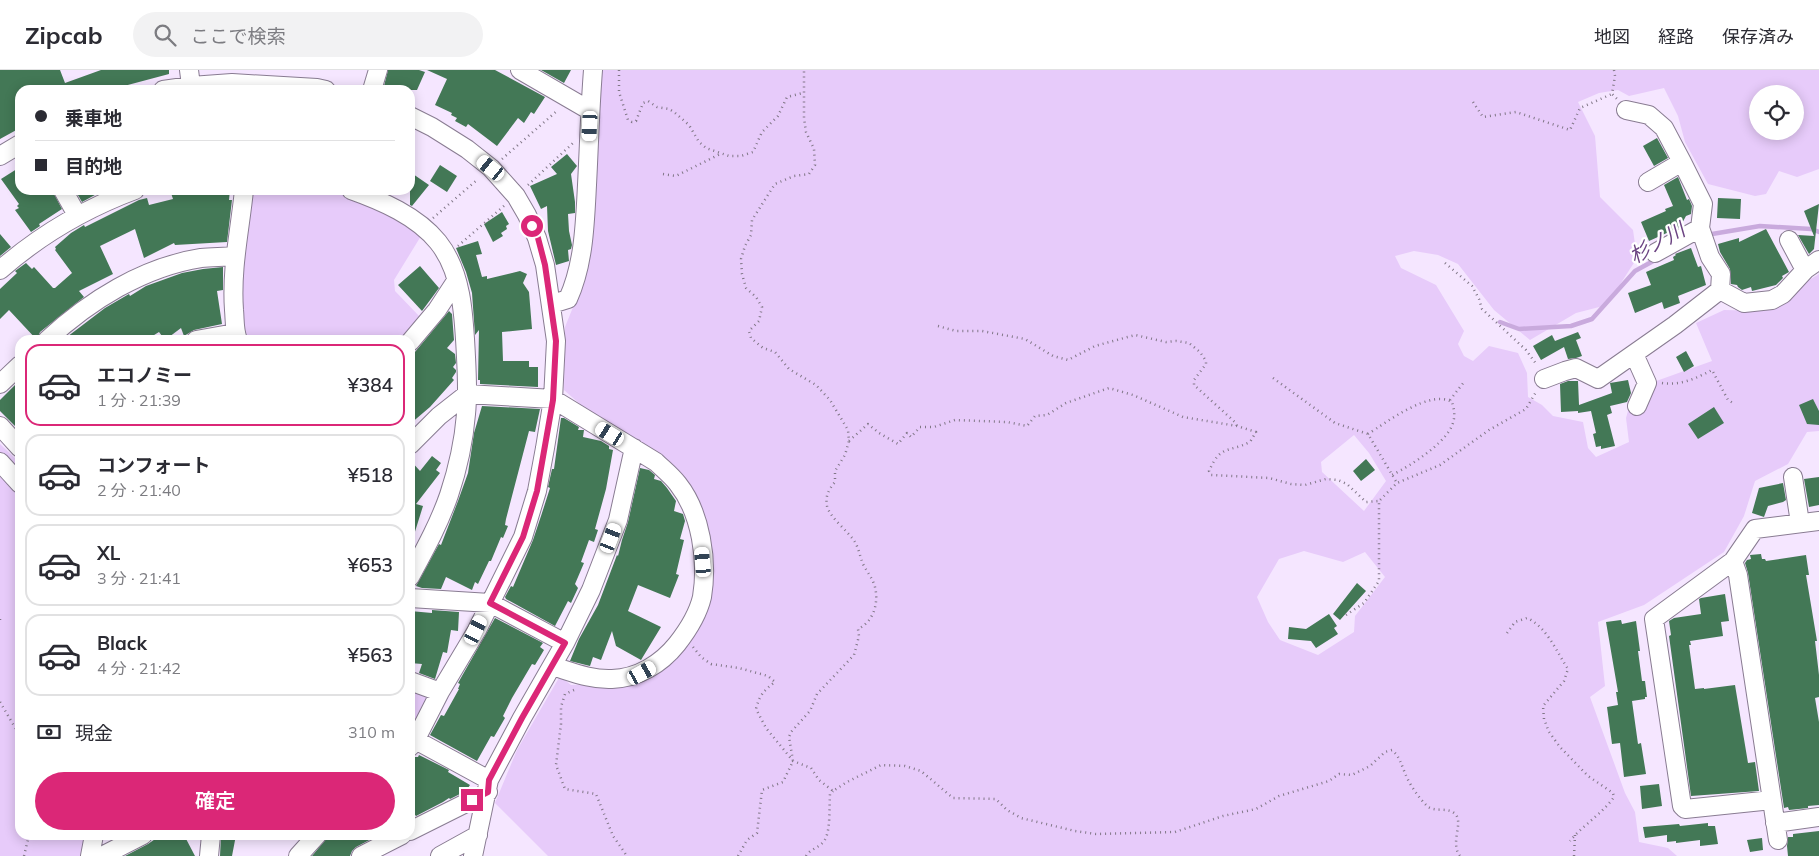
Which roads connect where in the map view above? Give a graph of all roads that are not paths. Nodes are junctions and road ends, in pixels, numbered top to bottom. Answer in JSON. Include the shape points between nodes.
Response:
{"nodes":[{"id":1,"x":378,"y":70,"type":"edge"},
{"id":2,"x":520,"y":70,"type":"edge"},
{"id":3,"x":593,"y":70,"type":"edge"},
{"id":4,"x":190,"y":78,"type":"edge"},
{"id":5,"x":174,"y":85,"type":"edge"},
{"id":6,"x":259,"y":85,"type":"edge"},
{"id":7,"x":374,"y":85,"type":"edge"},
{"id":8,"x":589,"y":110,"type":"junction"},
{"id":9,"x":1626,"y":110,"type":"road end"},
{"id":10,"x":415,"y":118,"type":"edge"},
{"id":11,"x":15,"y":147,"type":"edge"},
{"id":12,"x":0,"y":156,"type":"edge"},
{"id":13,"x":1682,"y":162,"type":"junction"},
{"id":14,"x":1648,"y":182,"type":"dead end"},
{"id":15,"x":66,"y":195,"type":"edge"},
{"id":16,"x":122,"y":195,"type":"edge"},
{"id":17,"x":243,"y":195,"type":"edge"},
{"id":18,"x":363,"y":195,"type":"edge"},
{"id":19,"x":77,"y":215,"type":"junction"},
{"id":20,"x":1700,"y":228,"type":"junction"},
{"id":21,"x":1788,"y":240,"type":"dead end"},
{"id":22,"x":1655,"y":254,"type":"dead end"},
{"id":23,"x":235,"y":256,"type":"junction"},
{"id":24,"x":1812,"y":265,"type":"edge"},
{"id":25,"x":0,"y":270,"type":"edge"},
{"id":26,"x":456,"y":281,"type":"junction"},
{"id":27,"x":1720,"y":290,"type":"junction"},
{"id":28,"x":552,"y":304,"type":"junction"},
{"id":29,"x":53,"y":335,"type":"edge"},
{"id":30,"x":237,"y":335,"type":"edge"},
{"id":31,"x":415,"y":336,"type":"edge"},
{"id":32,"x":1634,"y":354,"type":"junction"},
{"id":33,"x":15,"y":370,"type":"edge"},
{"id":34,"x":1544,"y":378,"type":"road end"},
{"id":35,"x":0,"y":384,"type":"edge"},
{"id":36,"x":468,"y":394,"type":"junction"},
{"id":37,"x":553,"y":400,"type":"junction"},
{"id":38,"x":1637,"y":406,"type":"dead end"},
{"id":39,"x":0,"y":426,"type":"edge"},
{"id":40,"x":415,"y":439,"type":"edge"},
{"id":41,"x":15,"y":442,"type":"edge"},
{"id":42,"x":634,"y":448,"type":"junction"},
{"id":43,"x":0,"y":462,"type":"edge"},
{"id":44,"x":1793,"y":477,"type":"dead end"},
{"id":45,"x":15,"y":478,"type":"edge"},
{"id":46,"x":1819,"y":521,"type":"edge"},
{"id":47,"x":1800,"y":524,"type":"junction"},
{"id":48,"x":1733,"y":561,"type":"junction"},
{"id":49,"x":415,"y":567,"type":"edge"},
{"id":50,"x":415,"y":598,"type":"edge"},
{"id":51,"x":490,"y":603,"type":"junction"},
{"id":52,"x":565,"y":643,"type":"junction"},
{"id":53,"x":552,"y":666,"type":"junction"},
{"id":54,"x":415,"y":683,"type":"edge"},
{"id":55,"x":440,"y":692,"type":"junction"},
{"id":56,"x":415,"y":736,"type":"edge"},
{"id":57,"x":415,"y":743,"type":"edge"},
{"id":58,"x":488,"y":786,"type":"junction"},
{"id":59,"x":1772,"y":800,"type":"junction"},
{"id":60,"x":1819,"y":817,"type":"edge"},
{"id":61,"x":415,"y":828,"type":"edge"},
{"id":62,"x":478,"y":835,"type":"junction"},
{"id":63,"x":93,"y":840,"type":"edge"},
{"id":64,"x":133,"y":840,"type":"edge"},
{"id":65,"x":211,"y":840,"type":"edge"},
{"id":66,"x":312,"y":840,"type":"edge"},
{"id":67,"x":392,"y":840,"type":"edge"},
{"id":68,"x":90,"y":856,"type":"edge"},
{"id":69,"x":102,"y":856,"type":"edge"},
{"id":70,"x":209,"y":856,"type":"edge"},
{"id":71,"x":298,"y":856,"type":"edge"},
{"id":72,"x":361,"y":856,"type":"edge"},
{"id":73,"x":440,"y":856,"type":"edge"},
{"id":74,"x":473,"y":856,"type":"edge"}],
"edges":[{"from":1,"to":7,"type":"street"},
{"from":2,"to":8,"type":"street"},
{"from":3,"to":8,"type":"street"},
{"from":4,"to":5,"type":"street"},
{"from":4,"to":6,"type":"street"},
{"from":8,"to":28,"type":"street","via":[[586,201],[579,269],[568,299]]},
{"from":9,"to":13,"type":"street","via":[[1649,115],[1664,128]]},
{"from":10,"to":28,"type":"street","via":[[467,149],[491,168],[516,196],[538,238]]},
{"from":11,"to":12,"type":"street"},
{"from":13,"to":14,"type":"street"},
{"from":13,"to":20,"type":"street","via":[[1702,204]]},
{"from":15,"to":19,"type":"street"},
{"from":16,"to":19,"type":"street"},
{"from":17,"to":23,"type":"street"},
{"from":18,"to":26,"type":"street","via":[[423,227],[447,255]]},
{"from":19,"to":25,"type":"street","via":[[25,248]]},
{"from":20,"to":22,"type":"street"},
{"from":20,"to":27,"type":"street","via":[[1720,274]]},
{"from":21,"to":24,"type":"street"},
{"from":23,"to":29,"type":"street","via":[[200,258],[140,277],[102,296]]},
{"from":23,"to":30,"type":"street","via":[[233,295]]},
{"from":24,"to":27,"type":"street","via":[[1783,294],[1772,300],[1744,303]]},
{"from":26,"to":31,"type":"street"},
{"from":26,"to":36,"type":"street","via":[[464,313]]},
{"from":27,"to":32,"type":"street"},
{"from":28,"to":37,"type":"street","via":[[556,341]]},
{"from":32,"to":34,"type":"street","via":[[1598,379],[1576,368]]},
{"from":32,"to":38,"type":"street","via":[[1647,383]]},
{"from":33,"to":35,"type":"street"},
{"from":36,"to":37,"type":"street"},
{"from":36,"to":40,"type":"street"},
{"from":36,"to":49,"type":"street","via":[[449,495]]},
{"from":37,"to":42,"type":"street"},
{"from":37,"to":51,"type":"street","via":[[537,491],[526,528]]},
{"from":39,"to":41,"type":"street"},
{"from":42,"to":52,"type":"street","via":[[618,520],[591,590]]},
{"from":42,"to":53,"type":"street","via":[[656,462],[678,484],[694,513],[699,528],[704,578],[702,598],[688,630],[669,654],[642,673],[613,679],[592,678]]},
{"from":43,"to":45,"type":"street"},
{"from":44,"to":47,"type":"street"},
{"from":46,"to":47,"type":"street"},
{"from":47,"to":48,"type":"street","via":[[1756,529]]},
{"from":48,"to":59,"type":"street","via":[[1738,575]]},
{"from":48,"to":59,"type":"street","via":[[1654,619],[1682,806],[1685,809]]},
{"from":50,"to":51,"type":"street"},
{"from":51,"to":52,"type":"street"},
{"from":51,"to":55,"type":"street"},
{"from":52,"to":53,"type":"street"},
{"from":53,"to":58,"type":"street"},
{"from":54,"to":55,"type":"street"},
{"from":55,"to":56,"type":"street"},
{"from":57,"to":58,"type":"street"},
{"from":58,"to":61,"type":"street"},
{"from":58,"to":62,"type":"street"},
{"from":59,"to":60,"type":"street","via":[[1776,832]]},
{"from":62,"to":73,"type":"street"},
{"from":62,"to":74,"type":"street"},
{"from":63,"to":68,"type":"street"},
{"from":64,"to":69,"type":"street"},
{"from":65,"to":70,"type":"street"},
{"from":66,"to":71,"type":"street"},
{"from":67,"to":72,"type":"street"}]}
